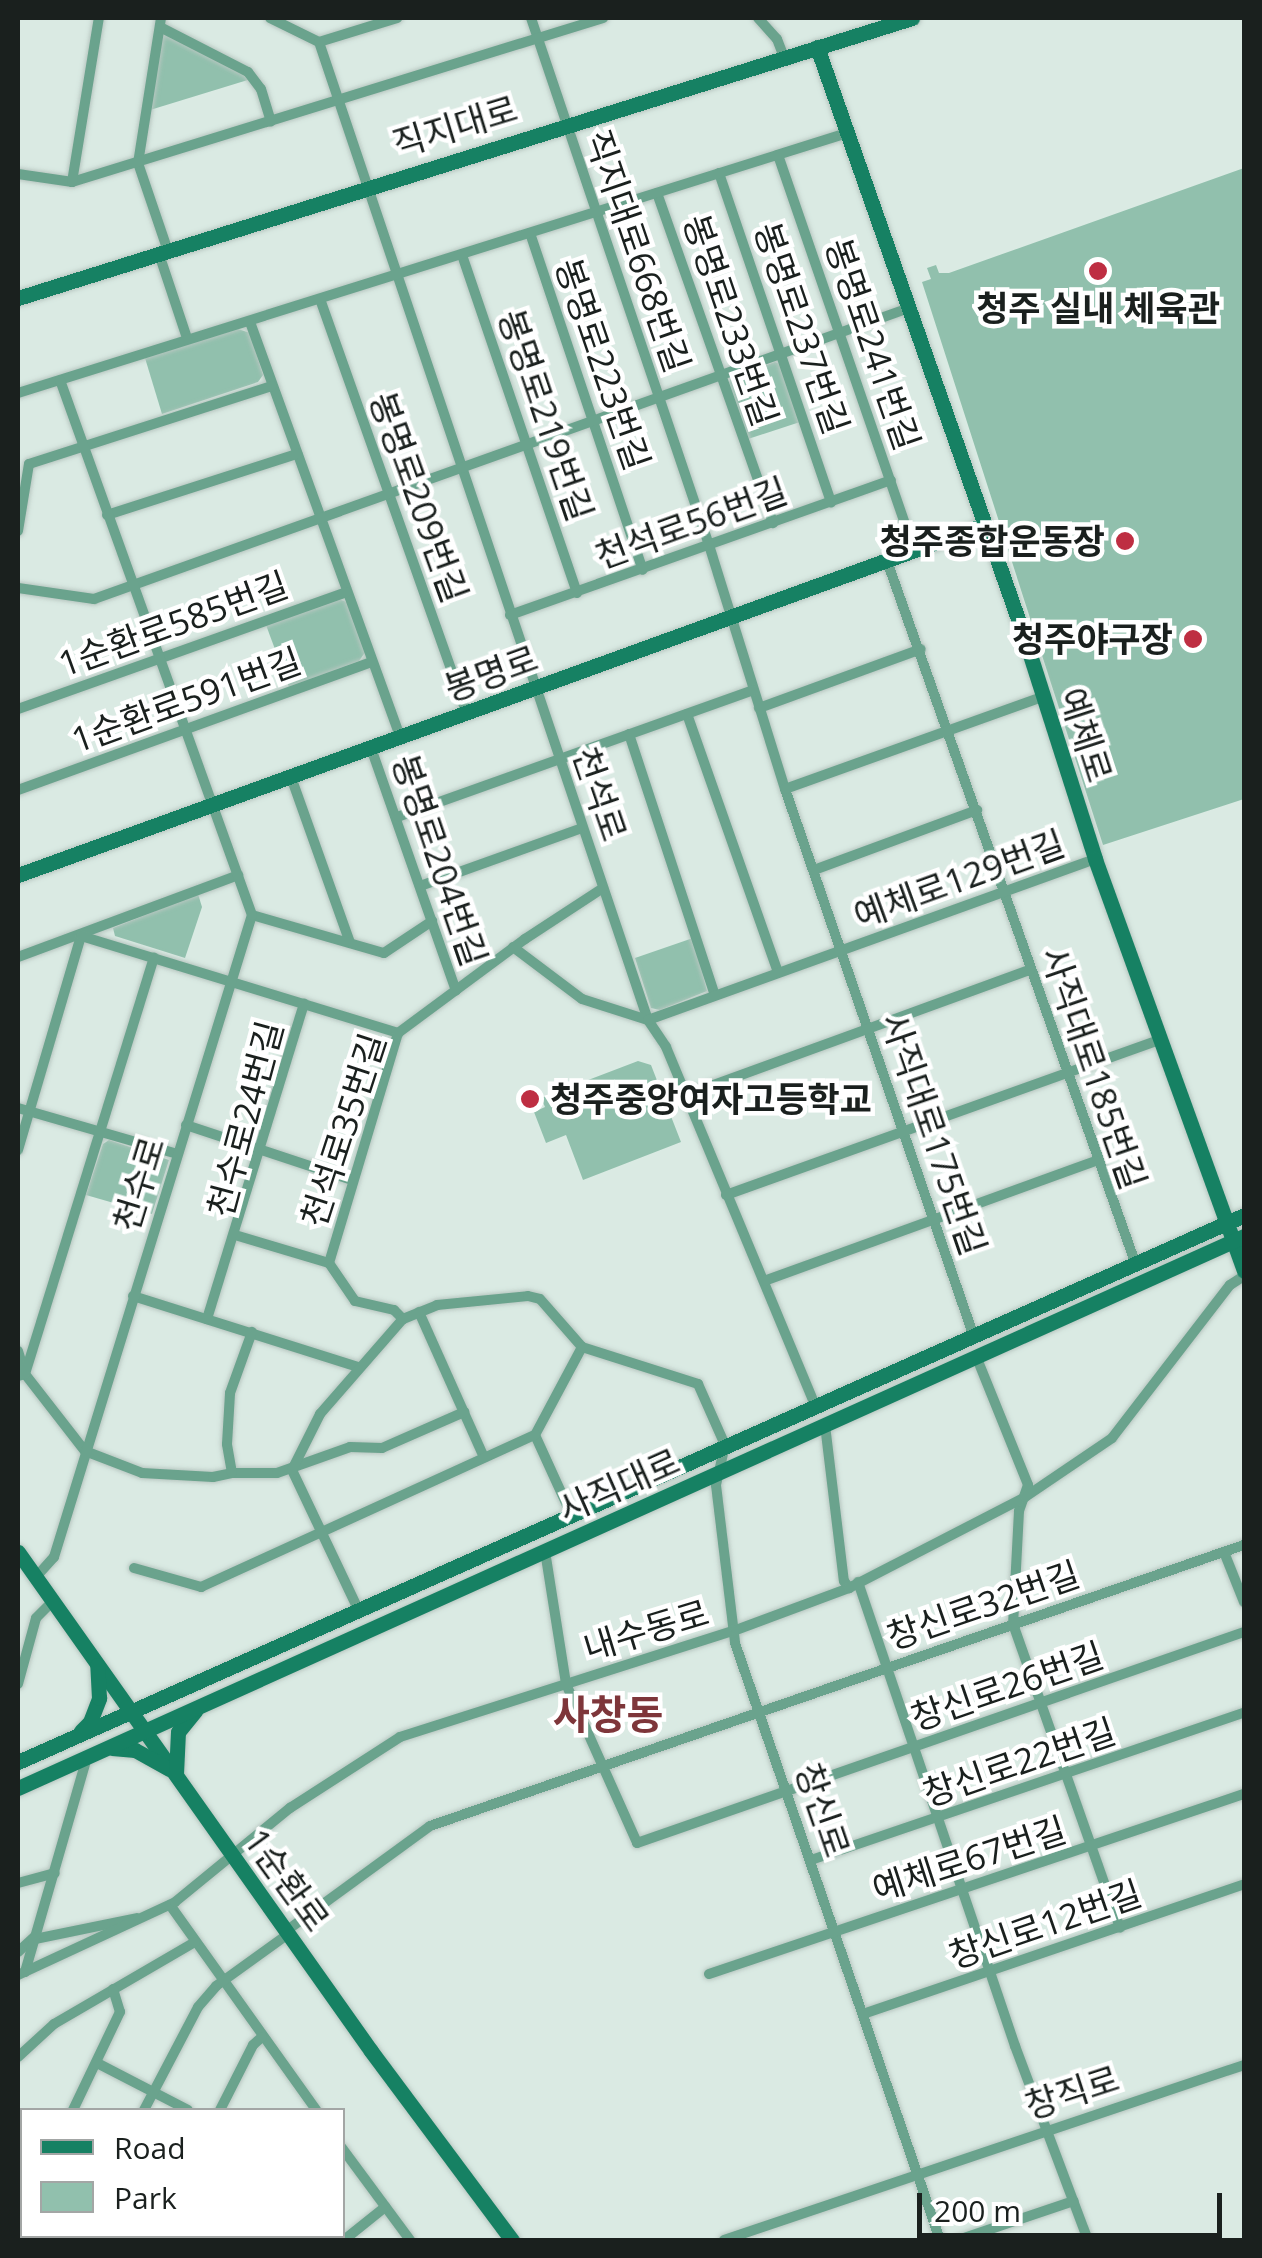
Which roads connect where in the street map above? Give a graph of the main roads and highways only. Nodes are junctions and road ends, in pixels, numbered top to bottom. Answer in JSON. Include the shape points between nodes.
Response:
{"nodes":[{"id":1,"x":912,"y":18,"type":"edge"},
{"id":2,"x":817,"y":46,"type":"junction"},
{"id":3,"x":20,"y":294,"type":"edge"},
{"id":4,"x":984,"y":526,"type":"junction"},
{"id":5,"x":18,"y":876,"type":"edge"},
{"id":6,"x":1244,"y":1214,"type":"edge"},
{"id":7,"x":1226,"y":1221,"type":"junction"},
{"id":8,"x":1239,"y":1239,"type":"edge"},
{"id":9,"x":1244,"y":1274,"type":"edge"},
{"id":10,"x":721,"y":1459,"type":"junction"},
{"id":11,"x":18,"y":1552,"type":"edge"},
{"id":12,"x":96,"y":1661,"type":"junction"},
{"id":13,"x":200,"y":1706,"type":"junction"},
{"id":14,"x":131,"y":1710,"type":"junction"},
{"id":15,"x":145,"y":1731,"type":"junction"},
{"id":16,"x":68,"y":1739,"type":"junction"},
{"id":17,"x":108,"y":1747,"type":"junction"},
{"id":18,"x":18,"y":1762,"type":"edge"},
{"id":19,"x":176,"y":1774,"type":"junction"},
{"id":20,"x":18,"y":1788,"type":"edge"},
{"id":21,"x":512,"y":2240,"type":"edge"}],
"edges":[{"from":1,"to":2,"type":"main road","name":"직지대로"},
{"from":2,"to":3,"type":"main road","name":"직지대로"},
{"from":2,"to":4,"type":"main road","name":"예체로"},
{"from":4,"to":5,"type":"main road","name":"봉명로"},
{"from":4,"to":7,"type":"main road","name":"예체로","via":[[1095,860]]},
{"from":6,"to":7,"type":"main road","name":"사직대로"},
{"from":7,"to":8,"type":"main road","name":"예체로"},
{"from":7,"to":10,"type":"main road","name":"사직대로","via":[[815,1405]]},
{"from":8,"to":9,"type":"main road","name":"예체로"},
{"from":8,"to":10,"type":"main road","name":"사직대로","via":[[825,1424]]},
{"from":10,"to":13,"type":"main road","name":"사직대로","via":[[544,1551]]},
{"from":10,"to":14,"type":"main road","name":"사직대로","via":[[572,1514]]},
{"from":11,"to":12,"type":"main road","name":"1순환로"},
{"from":12,"to":14,"type":"main road","name":"1순환로"},
{"from":12,"to":16,"type":"main road","via":[[96,1710]]},
{"from":13,"to":15,"type":"main road","name":"사직대로"},
{"from":13,"to":19,"type":"main road","via":[[178,1732]]},
{"from":14,"to":15,"type":"main road","name":"1순환로"},
{"from":14,"to":16,"type":"main road","name":"사직대로"},
{"from":15,"to":17,"type":"main road","name":"사직대로"},
{"from":15,"to":19,"type":"main road","name":"1순환로"},
{"from":16,"to":18,"type":"main road","name":"사직대로"},
{"from":17,"to":19,"type":"main road","via":[[136,1750]]},
{"from":17,"to":20,"type":"main road","name":"사직대로"},
{"from":19,"to":21,"type":"main road","name":"1순환로"}]}
